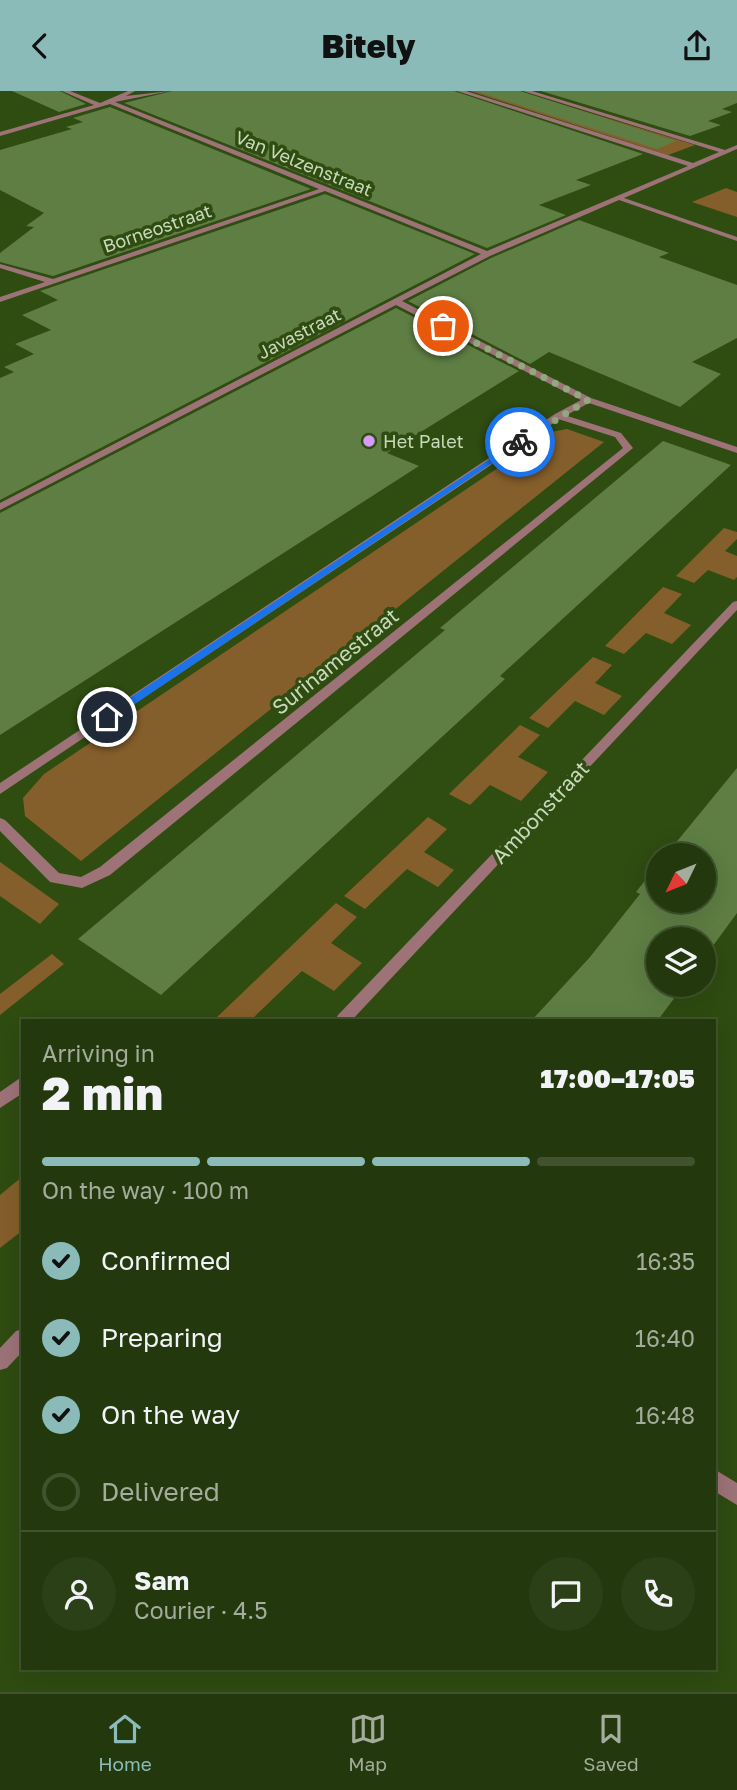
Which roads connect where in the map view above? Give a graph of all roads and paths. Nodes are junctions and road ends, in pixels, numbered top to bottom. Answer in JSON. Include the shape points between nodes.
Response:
{"nodes":[{"id":1,"x":65,"y":91,"type":"edge"},
{"id":2,"x":132,"y":91,"type":"edge"},
{"id":3,"x":167,"y":91,"type":"edge"},
{"id":4,"x":460,"y":91,"type":"edge"},
{"id":5,"x":526,"y":91,"type":"edge"},
{"id":6,"x":114,"y":101,"type":"junction"},
{"id":7,"x":99,"y":105,"type":"junction"},
{"id":8,"x":10,"y":124,"type":"dead end"},
{"id":9,"x":19,"y":128,"type":"junction"},
{"id":10,"x":0,"y":134,"type":"edge"},
{"id":11,"x":737,"y":147,"type":"edge"},
{"id":12,"x":725,"y":152,"type":"junction"},
{"id":13,"x":692,"y":165,"type":"junction"},
{"id":14,"x":324,"y":189,"type":"junction"},
{"id":15,"x":619,"y":198,"type":"junction"},
{"id":16,"x":737,"y":239,"type":"edge"},
{"id":17,"x":487,"y":254,"type":"junction"},
{"id":18,"x":0,"y":266,"type":"edge"},
{"id":19,"x":50,"y":281,"type":"junction"},
{"id":20,"x":0,"y":300,"type":"edge"},
{"id":21,"x":395,"y":301,"type":"junction"},
{"id":22,"x":588,"y":400,"type":"junction"},
{"id":23,"x":558,"y":416,"type":"junction"},
{"id":24,"x":737,"y":450,"type":"edge"},
{"id":25,"x":0,"y":507,"type":"edge"},
{"id":26,"x":737,"y":604,"type":"edge"},
{"id":27,"x":0,"y":789,"type":"edge"},
{"id":28,"x":0,"y":823,"type":"edge"},
{"id":29,"x":344,"y":1019,"type":"edge"},
{"id":30,"x":21,"y":1085,"type":"edge"},
{"id":31,"x":0,"y":1101,"type":"edge"},
{"id":32,"x":21,"y":1340,"type":"edge"},
{"id":33,"x":0,"y":1361,"type":"edge"},
{"id":34,"x":716,"y":1480,"type":"edge"},
{"id":35,"x":737,"y":1495,"type":"edge"}],
"edges":[{"from":1,"to":7,"type":"street"},
{"from":2,"to":6,"type":"street"},
{"from":3,"to":6,"type":"street"},
{"from":4,"to":13,"type":"street"},
{"from":5,"to":12,"type":"street"},
{"from":6,"to":7,"type":"street"},
{"from":6,"to":14,"type":"street","name":"Van Velzenstraat"},
{"from":7,"to":9,"type":"street"},
{"from":8,"to":9,"type":"street"},
{"from":9,"to":10,"type":"street"},
{"from":11,"to":12,"type":"street","name":"Javastraat"},
{"from":12,"to":13,"type":"street","name":"Javastraat"},
{"from":13,"to":15,"type":"street","name":"Javastraat"},
{"from":14,"to":17,"type":"street","name":"Van Velzenstraat"},
{"from":14,"to":19,"type":"street","name":"Borneostraat"},
{"from":15,"to":16,"type":"street"},
{"from":15,"to":17,"type":"street","name":"Javastraat"},
{"from":17,"to":21,"type":"street","name":"Javastraat"},
{"from":18,"to":19,"type":"street"},
{"from":19,"to":20,"type":"street","name":"Borneostraat"},
{"from":21,"to":22,"type":"street"},
{"from":21,"to":25,"type":"street","name":"Javastraat"},
{"from":22,"to":23,"type":"street"},
{"from":22,"to":24,"type":"street"},
{"from":23,"to":27,"type":"street"},
{"from":23,"to":28,"type":"street","name":"Surinamestraat","via":[[618,435],[628,448],[105,871],[82,883],[55,878]]},
{"from":26,"to":29,"type":"street","name":"Ambonstraat"},
{"from":30,"to":31,"type":"street"},
{"from":32,"to":33,"type":"street"},
{"from":34,"to":35,"type":"street"}]}
